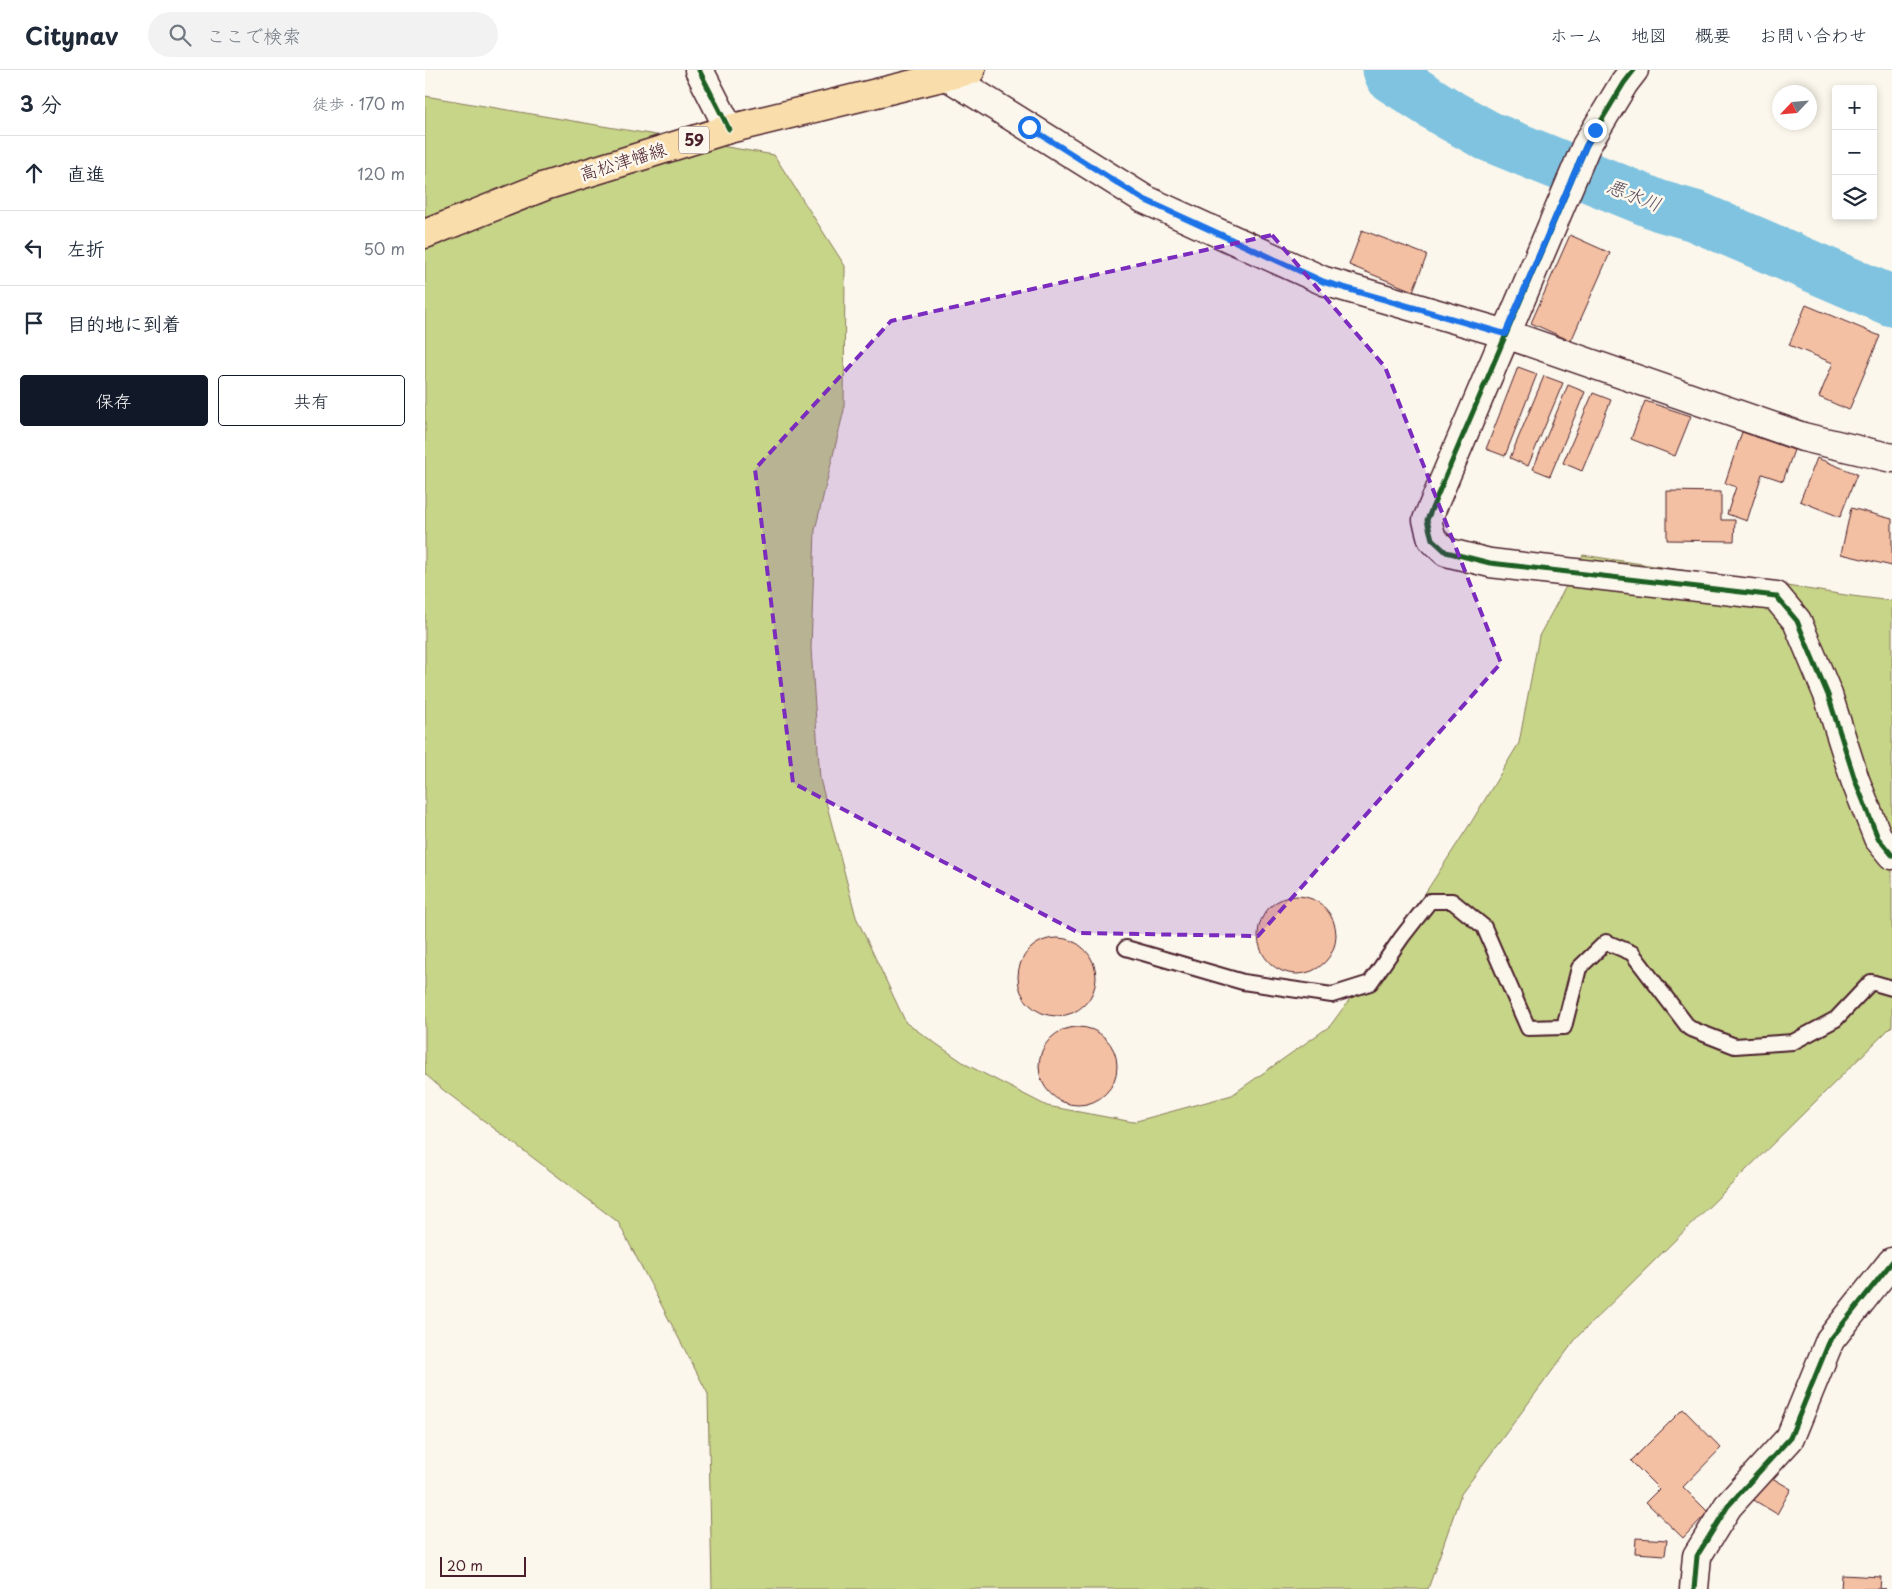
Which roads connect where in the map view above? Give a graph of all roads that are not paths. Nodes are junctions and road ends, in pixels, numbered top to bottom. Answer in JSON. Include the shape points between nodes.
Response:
{"nodes":[{"id":1,"x":699,"y":70,"type":"edge"},
{"id":2,"x":1633,"y":70,"type":"edge"},
{"id":3,"x":959,"y":73,"type":"edge"},
{"id":4,"x":729,"y":129,"type":"junction"},
{"id":5,"x":425,"y":234,"type":"edge"},
{"id":6,"x":1505,"y":334,"type":"junction"},
{"id":7,"x":1892,"y":458,"type":"edge"},
{"id":8,"x":1892,"y":855,"type":"edge"},
{"id":9,"x":1126,"y":948,"type":"dead end"},
{"id":10,"x":1892,"y":988,"type":"edge"},
{"id":11,"x":1892,"y":1262,"type":"edge"},
{"id":12,"x":1694,"y":1589,"type":"edge"}],
"edges":[{"from":1,"to":4,"type":"street"},
{"from":2,"to":6,"type":"street","via":[[1586,146]]},
{"from":3,"to":4,"type":"main road","name":"高松津幡線","number":"59"},
{"from":3,"to":6,"type":"street","via":[[1143,199],[1324,282]]},
{"from":4,"to":5,"type":"main road","name":"高松津幡線","number":"59","via":[[545,186]]},
{"from":6,"to":7,"type":"street","via":[[1803,438]]},
{"from":6,"to":8,"type":"street","via":[[1427,520],[1432,539],[1446,552],[1490,563],[1776,596],[1797,620],[1828,695],[1855,780],[1878,838]]},
{"from":9,"to":10,"type":"lane","via":[[1243,982],[1332,995],[1370,983],[1430,900],[1453,901],[1484,927],[1528,1028],[1564,1027],[1579,968],[1605,942],[1632,953],[1689,1028],[1735,1046],[1793,1042],[1836,1018],[1871,982]]},
{"from":11,"to":12,"type":"street","via":[[1831,1340],[1790,1438],[1728,1506],[1697,1556]]}]}
